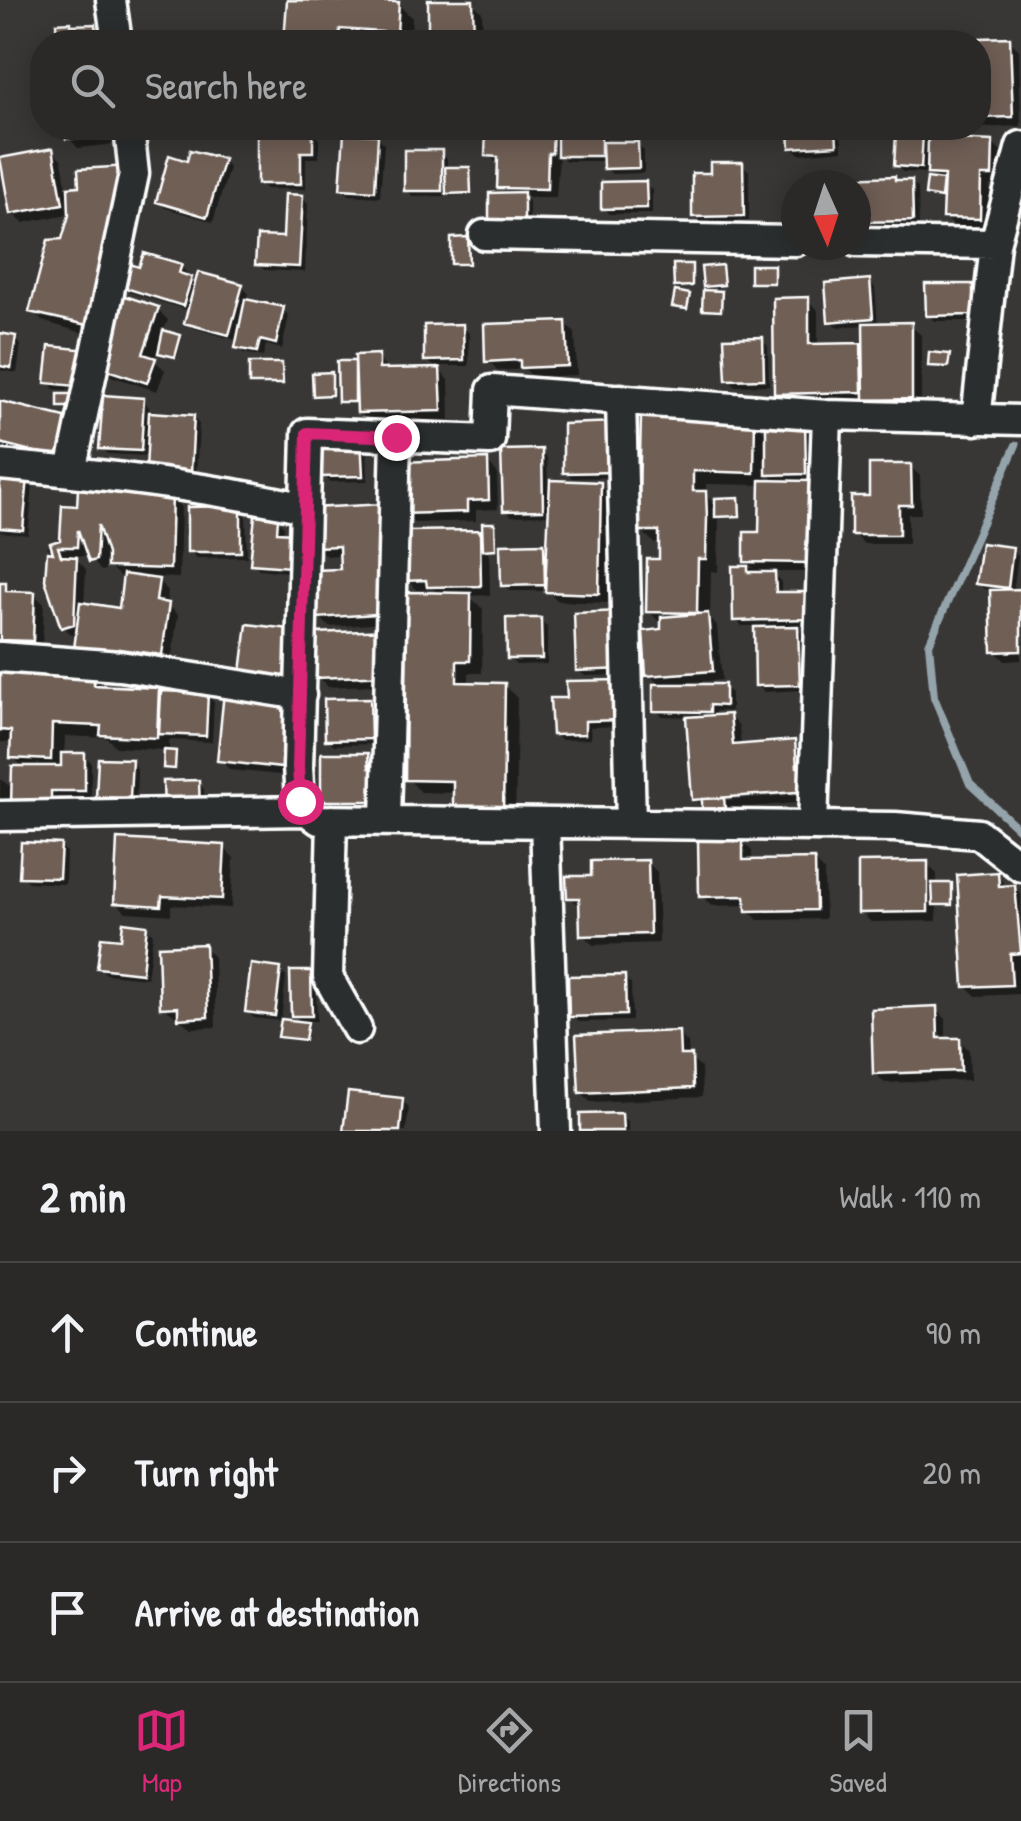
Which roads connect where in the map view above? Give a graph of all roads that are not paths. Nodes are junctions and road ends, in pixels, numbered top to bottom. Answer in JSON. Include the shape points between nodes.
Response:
{"nodes":[{"id":1,"x":111,"y":0,"type":"edge"},
{"id":2,"x":115,"y":30,"type":"edge"},
{"id":3,"x":130,"y":140,"type":"edge"},
{"id":4,"x":1021,"y":146,"type":"edge"},
{"id":5,"x":484,"y":235,"type":"dead end"},
{"id":6,"x":781,"y":240,"type":"edge"},
{"id":7,"x":871,"y":242,"type":"edge"},
{"id":8,"x":994,"y":244,"type":"junction"},
{"id":9,"x":621,"y":399,"type":"junction"},
{"id":10,"x":827,"y":414,"type":"junction"},
{"id":11,"x":976,"y":420,"type":"junction"},
{"id":12,"x":1021,"y":420,"type":"edge"},
{"id":13,"x":396,"y":437,"type":"junction"},
{"id":14,"x":0,"y":465,"type":"edge"},
{"id":15,"x":70,"y":471,"type":"junction"},
{"id":16,"x":305,"y":508,"type":"junction"},
{"id":17,"x":0,"y":657,"type":"edge"},
{"id":18,"x":302,"y":695,"type":"junction"},
{"id":19,"x":319,"y":815,"type":"junction"},
{"id":20,"x":0,"y":816,"type":"edge"},
{"id":21,"x":386,"y":820,"type":"junction"},
{"id":22,"x":544,"y":823,"type":"junction"},
{"id":23,"x":631,"y":824,"type":"junction"},
{"id":24,"x":813,"y":826,"type":"junction"},
{"id":25,"x":1021,"y":867,"type":"edge"},
{"id":26,"x":358,"y":1029,"type":"dead end"},
{"id":27,"x":556,"y":1131,"type":"edge"}],
"edges":[{"from":1,"to":2,"type":"street"},
{"from":3,"to":15,"type":"street","via":[[134,174]]},
{"from":4,"to":8,"type":"street"},
{"from":5,"to":6,"type":"street"},
{"from":7,"to":8,"type":"street"},
{"from":8,"to":11,"type":"street"},
{"from":9,"to":10,"type":"street"},
{"from":9,"to":13,"type":"street","via":[[492,390],[490,440]]},
{"from":9,"to":23,"type":"street"},
{"from":10,"to":11,"type":"street"},
{"from":10,"to":24,"type":"street"},
{"from":11,"to":12,"type":"street"},
{"from":13,"to":16,"type":"street","via":[[307,433]]},
{"from":13,"to":21,"type":"street"},
{"from":14,"to":15,"type":"street"},
{"from":15,"to":16,"type":"street"},
{"from":16,"to":18,"type":"street"},
{"from":17,"to":18,"type":"street","via":[[120,666]]},
{"from":18,"to":19,"type":"street","via":[[300,801]]},
{"from":19,"to":20,"type":"street"},
{"from":19,"to":21,"type":"street"},
{"from":19,"to":26,"type":"street","via":[[328,977]]},
{"from":21,"to":22,"type":"street"},
{"from":22,"to":23,"type":"street"},
{"from":22,"to":27,"type":"street"},
{"from":23,"to":24,"type":"street"},
{"from":24,"to":25,"type":"street","via":[[978,834]]}]}
